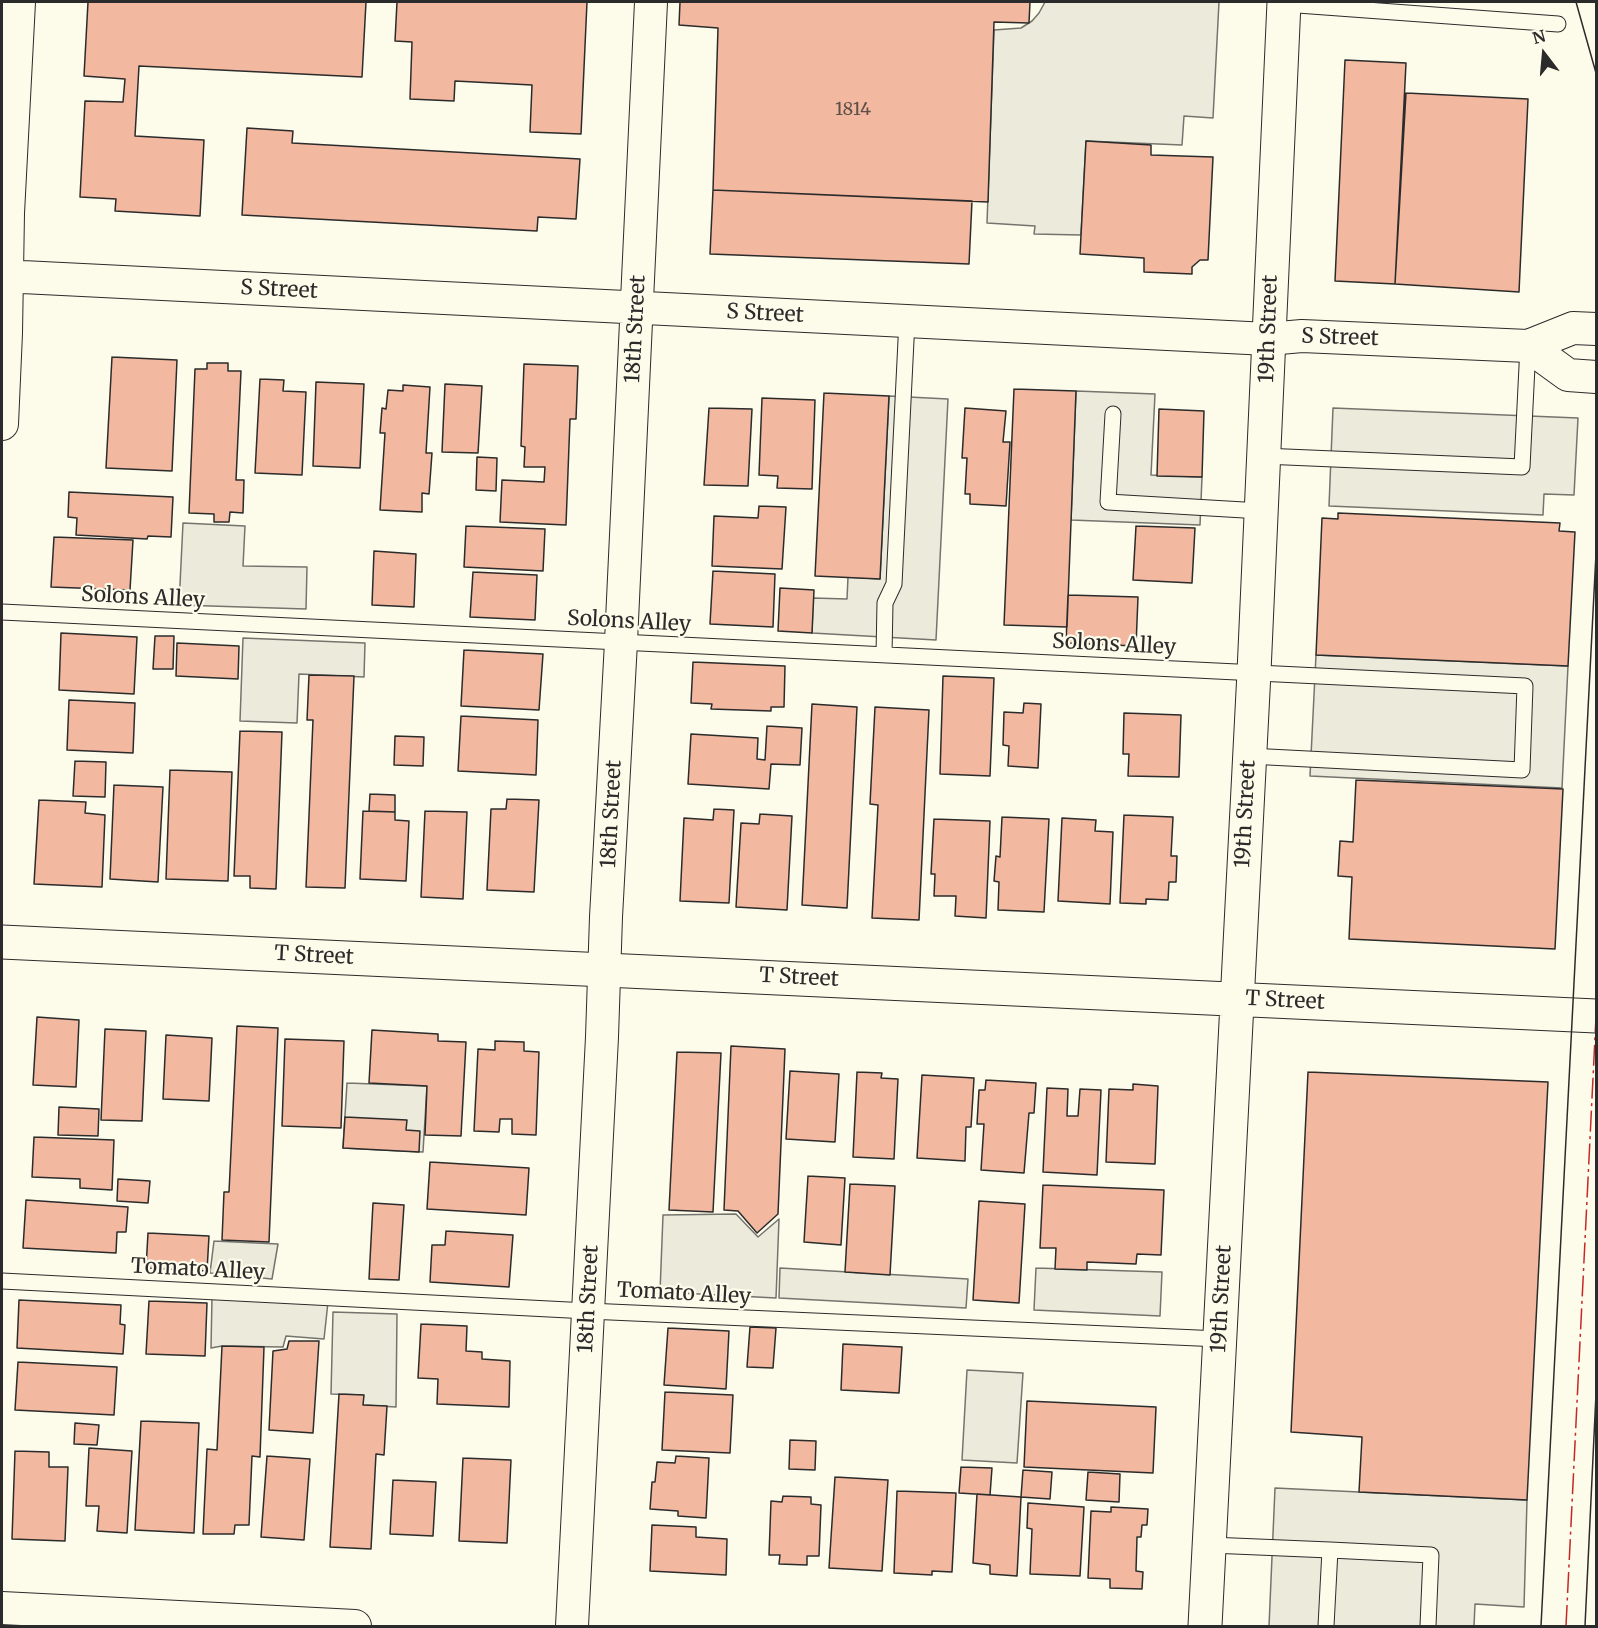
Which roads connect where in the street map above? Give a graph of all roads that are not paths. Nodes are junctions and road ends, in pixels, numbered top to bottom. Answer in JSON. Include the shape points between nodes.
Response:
{"nodes":[{"id":1,"x":19,"y":2,"type":"edge"},
{"id":2,"x":651,"y":2,"type":"edge"},
{"id":3,"x":1284,"y":3,"type":"edge"},
{"id":4,"x":1558,"y":24,"type":"dead end"},
{"id":5,"x":4,"y":276,"type":"edge"},
{"id":6,"x":637,"y":308,"type":"junction"},
{"id":7,"x":907,"y":320,"type":"junction"},
{"id":8,"x":1596,"y":329,"type":"edge"},
{"id":9,"x":1268,"y":339,"type":"junction"},
{"id":10,"x":1528,"y":346,"type":"junction"},
{"id":11,"x":1596,"y":377,"type":"edge"},
{"id":12,"x":1113,"y":414,"type":"dead end"},
{"id":13,"x":2,"y":424,"type":"edge"},
{"id":14,"x":1263,"y":456,"type":"junction"},
{"id":15,"x":1261,"y":511,"type":"junction"},
{"id":16,"x":2,"y":612,"type":"edge"},
{"id":17,"x":621,"y":642,"type":"junction"},
{"id":18,"x":884,"y":655,"type":"junction"},
{"id":19,"x":1254,"y":672,"type":"junction"},
{"id":20,"x":1249,"y":756,"type":"junction"},
{"id":21,"x":2,"y":942,"type":"edge"},
{"id":22,"x":604,"y":970,"type":"junction"},
{"id":23,"x":1236,"y":998,"type":"junction"},
{"id":24,"x":1596,"y":1016,"type":"edge"},
{"id":25,"x":2,"y":1281,"type":"edge"},
{"id":26,"x":588,"y":1311,"type":"junction"},
{"id":27,"x":1220,"y":1339,"type":"junction"},
{"id":28,"x":1209,"y":1545,"type":"junction"},
{"id":29,"x":1330,"y":1550,"type":"junction"},
{"id":30,"x":2,"y":1608,"type":"edge"},
{"id":31,"x":355,"y":1626,"type":"edge"},
{"id":32,"x":572,"y":1626,"type":"edge"},
{"id":33,"x":1205,"y":1626,"type":"edge"},
{"id":34,"x":1326,"y":1626,"type":"edge"},
{"id":35,"x":1428,"y":1626,"type":"edge"}],
"edges":[{"from":1,"to":5,"type":"street"},
{"from":2,"to":6,"type":"street","name":"18th Street"},
{"from":3,"to":4,"type":"lane"},
{"from":3,"to":9,"type":"main road","name":"19th Street"},
{"from":5,"to":6,"type":"street","name":"S Street"},
{"from":5,"to":13,"type":"street"},
{"from":6,"to":7,"type":"street","name":"S Street"},
{"from":6,"to":17,"type":"street","name":"18th Street"},
{"from":7,"to":9,"type":"street","name":"S Street"},
{"from":7,"to":18,"type":"lane","via":[[894,584],[885,603]]},
{"from":8,"to":10,"type":"street","name":"S Street","via":[[1573,328]]},
{"from":9,"to":10,"type":"street","name":"S Street","via":[[1302,336]]},
{"from":9,"to":14,"type":"main road","name":"19th Street"},
{"from":10,"to":11,"type":"street","via":[[1568,375]]},
{"from":10,"to":14,"type":"lane","via":[[1522,467]]},
{"from":12,"to":15,"type":"lane","via":[[1108,502]]},
{"from":14,"to":15,"type":"main road","name":"19th Street"},
{"from":15,"to":19,"type":"main road","name":"19th Street"},
{"from":16,"to":17,"type":"lane","name":"Solons Alley"},
{"from":17,"to":18,"type":"lane","name":"Solons Alley"},
{"from":17,"to":22,"type":"street","name":"18th Street"},
{"from":18,"to":19,"type":"lane","name":"Solons Alley"},
{"from":19,"to":20,"type":"main road","name":"19th Street"},
{"from":19,"to":20,"type":"lane","name":"Solons Alley","via":[[1525,686],[1522,770]]},
{"from":20,"to":23,"type":"main road","name":"19th Street"},
{"from":21,"to":22,"type":"main road","name":"T Street"},
{"from":22,"to":23,"type":"main road","name":"T Street"},
{"from":22,"to":26,"type":"street","name":"18th Street"},
{"from":23,"to":24,"type":"main road","name":"T Street"},
{"from":23,"to":27,"type":"main road","name":"19th Street"},
{"from":25,"to":26,"type":"lane","name":"Tomato Alley"},
{"from":26,"to":27,"type":"lane","name":"Tomato Alley"},
{"from":26,"to":32,"type":"street","name":"18th Street"},
{"from":27,"to":28,"type":"main road","name":"19th Street"},
{"from":28,"to":29,"type":"lane"},
{"from":28,"to":33,"type":"main road","name":"19th Street"},
{"from":29,"to":34,"type":"lane"},
{"from":29,"to":35,"type":"lane","via":[[1431,1555]]},
{"from":30,"to":31,"type":"street"}]}
